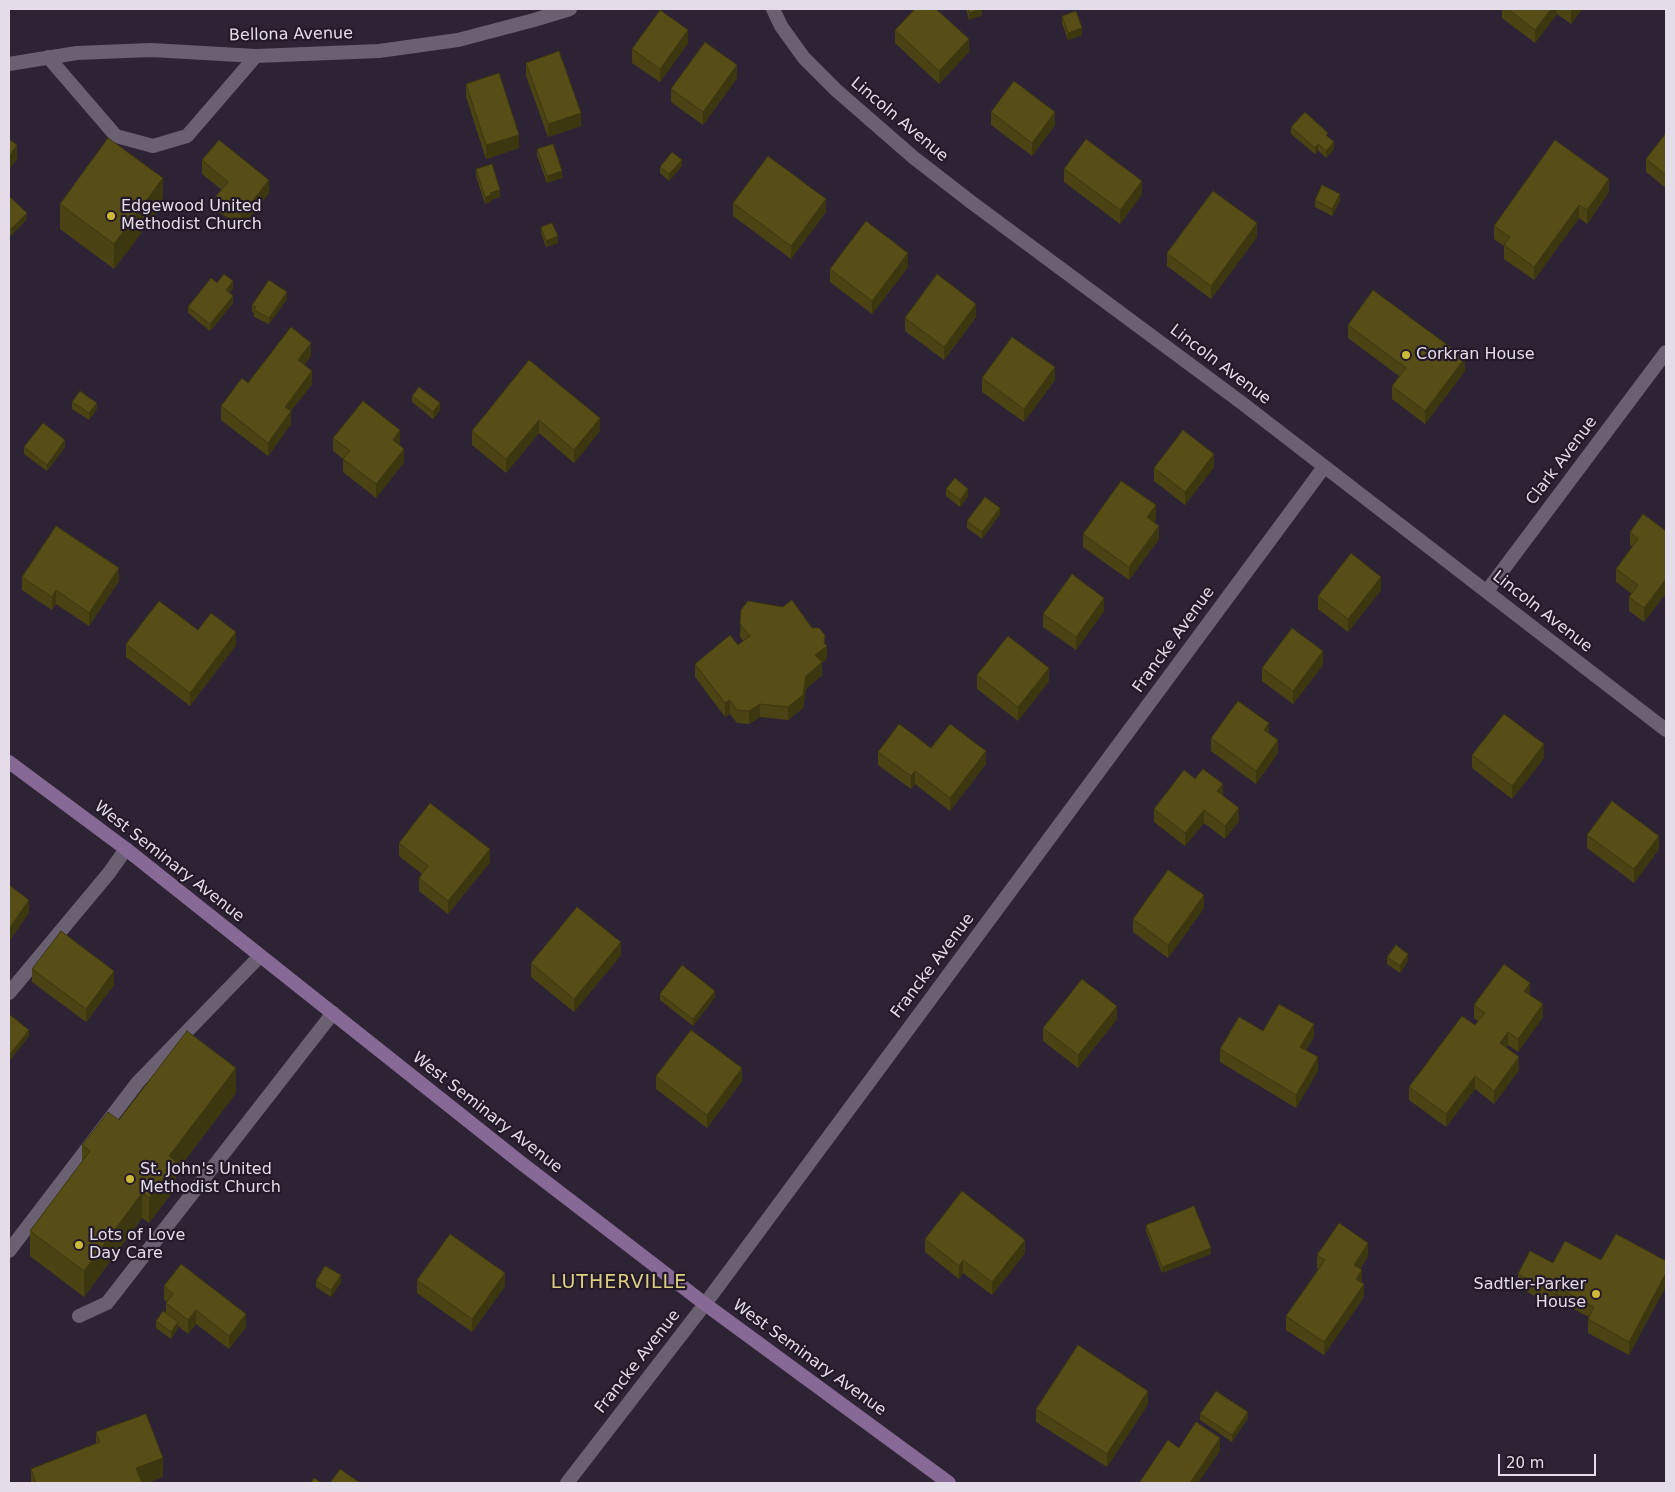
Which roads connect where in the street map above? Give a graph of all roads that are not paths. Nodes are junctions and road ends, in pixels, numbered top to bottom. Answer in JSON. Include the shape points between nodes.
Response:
{"nodes":[{"id":1,"x":570,"y":9,"type":"edge"},
{"id":2,"x":773,"y":9,"type":"edge"},
{"id":3,"x":256,"y":56,"type":"junction"},
{"id":4,"x":48,"y":57,"type":"junction"},
{"id":5,"x":9,"y":64,"type":"edge"},
{"id":6,"x":1666,"y":352,"type":"edge"},
{"id":7,"x":1324,"y":467,"type":"junction"},
{"id":8,"x":1487,"y":591,"type":"junction"},
{"id":9,"x":1666,"y":730,"type":"edge"},
{"id":10,"x":9,"y":762,"type":"edge"},
{"id":11,"x":126,"y":849,"type":"junction"},
{"id":12,"x":260,"y":956,"type":"junction"},
{"id":13,"x":9,"y":994,"type":"edge"},
{"id":14,"x":333,"y":1013,"type":"junction"},
{"id":15,"x":9,"y":1251,"type":"edge"},
{"id":16,"x":705,"y":1304,"type":"junction"},
{"id":17,"x":79,"y":1316,"type":"dead end"},
{"id":18,"x":567,"y":1483,"type":"edge"},
{"id":19,"x":950,"y":1483,"type":"edge"}],
"edges":[{"from":1,"to":3,"type":"street","name":"Bellona Avenue","via":[[458,40],[379,51]]},
{"from":2,"to":7,"type":"street","name":"Lincoln Avenue","via":[[804,58],[913,157]]},
{"from":3,"to":4,"type":"street","name":"Bellona Avenue","via":[[151,50]]},
{"from":3,"to":4,"type":"street","via":[[187,136],[152,146],[116,136]]},
{"from":4,"to":5,"type":"street","name":"Bellona Avenue"},
{"from":6,"to":8,"type":"street","name":"Clark Avenue"},
{"from":7,"to":8,"type":"street","name":"Lincoln Avenue"},
{"from":7,"to":16,"type":"street","name":"Francke Avenue"},
{"from":8,"to":9,"type":"street","name":"Lincoln Avenue"},
{"from":10,"to":11,"type":"main road","name":"West Seminary Avenue"},
{"from":11,"to":12,"type":"main road","name":"West Seminary Avenue"},
{"from":11,"to":13,"type":"street"},
{"from":12,"to":14,"type":"main road","name":"West Seminary Avenue"},
{"from":12,"to":15,"type":"street","via":[[138,1082]]},
{"from":14,"to":16,"type":"main road","name":"West Seminary Avenue"},
{"from":14,"to":17,"type":"street","via":[[107,1303]]},
{"from":16,"to":18,"type":"street","name":"Francke Avenue"},
{"from":16,"to":19,"type":"main road","name":"West Seminary Avenue"}]}
